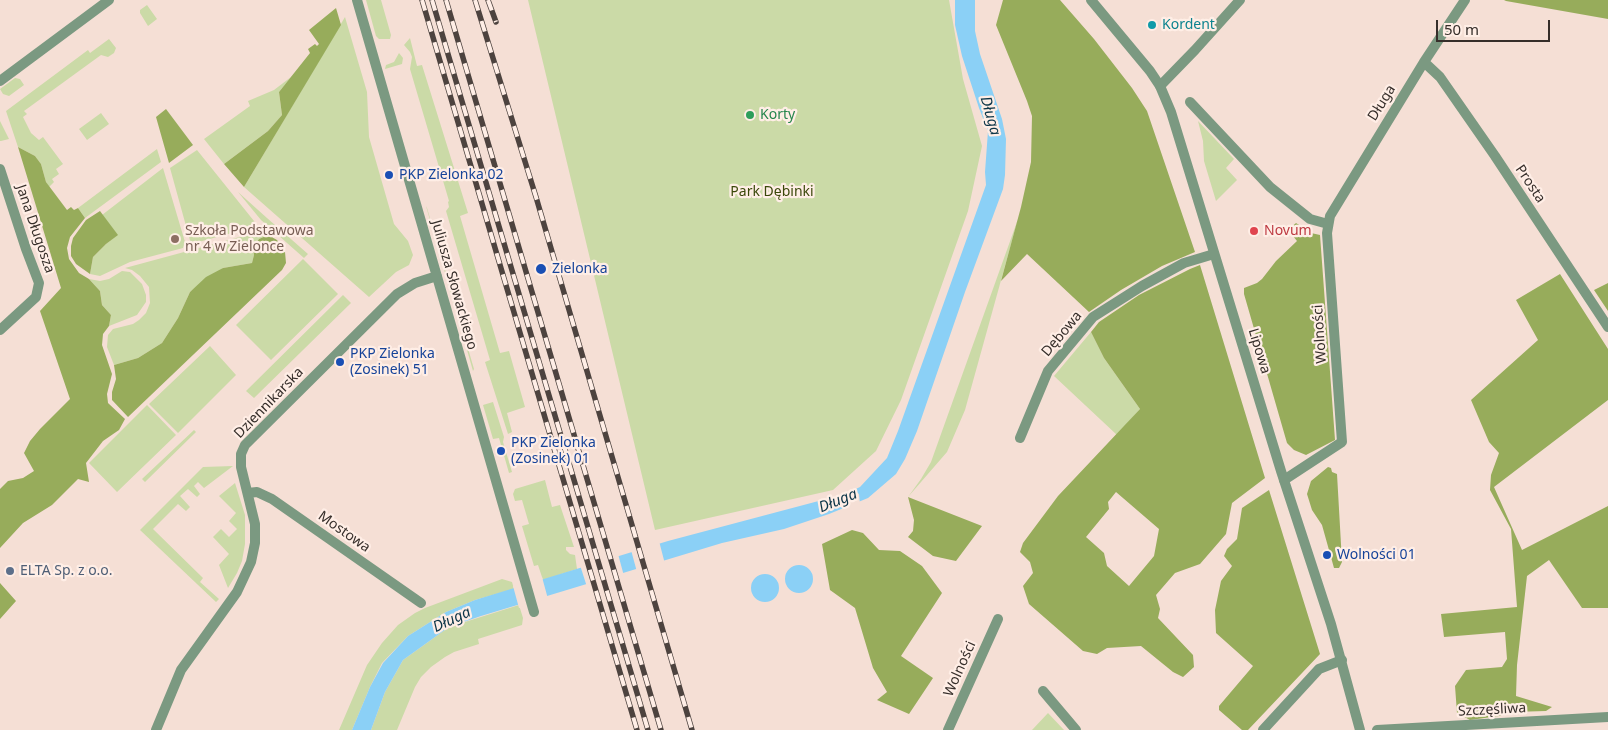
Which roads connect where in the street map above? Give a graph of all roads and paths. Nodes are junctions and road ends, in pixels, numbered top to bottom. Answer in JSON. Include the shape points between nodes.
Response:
{"nodes":[{"id":1,"x":109,"y":0,"type":"edge"},
{"id":2,"x":357,"y":0,"type":"edge"},
{"id":3,"x":1091,"y":0,"type":"edge"},
{"id":4,"x":1240,"y":0,"type":"edge"},
{"id":5,"x":1465,"y":0,"type":"edge"},
{"id":6,"x":1424,"y":62,"type":"junction"},
{"id":7,"x":0,"y":81,"type":"edge"},
{"id":8,"x":1160,"y":86,"type":"junction"},
{"id":9,"x":1190,"y":102,"type":"dead end"},
{"id":10,"x":0,"y":169,"type":"edge"},
{"id":11,"x":1328,"y":224,"type":"junction"},
{"id":12,"x":1214,"y":254,"type":"junction"},
{"id":13,"x":437,"y":276,"type":"junction"},
{"id":14,"x":1608,"y":327,"type":"edge"},
{"id":15,"x":0,"y":330,"type":"edge"},
{"id":16,"x":1020,"y":438,"type":"dead end"},
{"id":17,"x":1284,"y":480,"type":"junction"},
{"id":18,"x":248,"y":493,"type":"junction"},
{"id":19,"x":421,"y":603,"type":"dead end"},
{"id":20,"x":534,"y":612,"type":"dead end"},
{"id":21,"x":998,"y":619,"type":"dead end"},
{"id":22,"x":1342,"y":660,"type":"junction"},
{"id":23,"x":1043,"y":691,"type":"dead end"},
{"id":24,"x":1608,"y":717,"type":"edge"},
{"id":25,"x":156,"y":730,"type":"edge"},
{"id":26,"x":948,"y":730,"type":"edge"},
{"id":27,"x":1076,"y":730,"type":"edge"},
{"id":28,"x":1263,"y":730,"type":"edge"},
{"id":29,"x":1360,"y":730,"type":"edge"},
{"id":30,"x":1377,"y":730,"type":"edge"}],
"edges":[{"from":1,"to":7,"type":"street"},
{"from":2,"to":13,"type":"street","name":"Juliusza Słowackiego"},
{"from":3,"to":8,"type":"street","name":"Lipowa"},
{"from":4,"to":8,"type":"street"},
{"from":5,"to":6,"type":"street","name":"Długa"},
{"from":6,"to":11,"type":"street","name":"Długa","via":[[1361,163]]},
{"from":6,"to":14,"type":"street","name":"Prosta","via":[[1440,77]]},
{"from":8,"to":12,"type":"street","name":"Lipowa","via":[[1171,112]]},
{"from":9,"to":11,"type":"street","via":[[1270,187],[1310,219]]},
{"from":10,"to":15,"type":"street","name":"Jana Długosza","via":[[39,282],[36,297]]},
{"from":11,"to":17,"type":"street","name":"Wolności","via":[[1342,442]]},
{"from":12,"to":16,"type":"street","name":"Dębowa","via":[[1184,263],[1093,317],[1048,371]]},
{"from":12,"to":17,"type":"street","name":"Lipowa"},
{"from":13,"to":18,"type":"street","name":"Dziennikarska","via":[[397,294],[248,441],[240,460]]},
{"from":13,"to":20,"type":"street","name":"Juliusza Słowackiego"},
{"from":17,"to":22,"type":"street","name":"Lipowa"},
{"from":18,"to":19,"type":"street","name":"Mostowa","via":[[257,492],[272,499]]},
{"from":18,"to":25,"type":"street","name":"Dziennikarska","via":[[256,534],[248,570],[237,592],[181,670]]},
{"from":21,"to":26,"type":"street","name":"Wolności"},
{"from":22,"to":28,"type":"street","via":[[1319,669]]},
{"from":22,"to":29,"type":"street","name":"Lipowa"},
{"from":23,"to":27,"type":"street"},
{"from":24,"to":30,"type":"street","name":"Szczęśliwa"}]}
